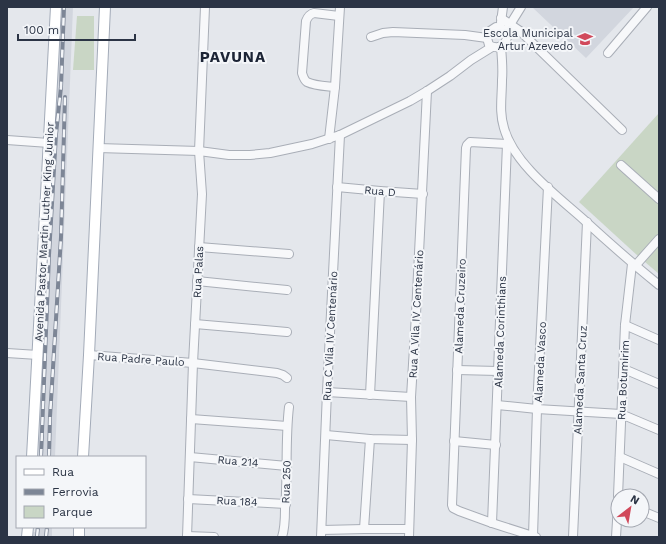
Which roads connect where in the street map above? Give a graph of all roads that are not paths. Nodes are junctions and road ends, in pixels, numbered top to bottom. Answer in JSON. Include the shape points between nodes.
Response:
{"nodes":[{"id":1,"x":56,"y":7,"type":"edge"},
{"id":2,"x":105,"y":7,"type":"edge"},
{"id":3,"x":205,"y":7,"type":"edge"},
{"id":4,"x":340,"y":7,"type":"edge"},
{"id":5,"x":503,"y":7,"type":"edge"},
{"id":6,"x":521,"y":7,"type":"edge"},
{"id":7,"x":647,"y":7,"type":"edge"},
{"id":8,"x":339,"y":16,"type":"junction"},
{"id":9,"x":506,"y":28,"type":"junction"},
{"id":10,"x":371,"y":37,"type":"dead end"},
{"id":11,"x":487,"y":38,"type":"junction"},
{"id":12,"x":492,"y":47,"type":"junction"},
{"id":13,"x":501,"y":47,"type":"junction"},
{"id":14,"x":608,"y":53,"type":"dead end"},
{"id":15,"x":335,"y":87,"type":"junction"},
{"id":16,"x":428,"y":92,"type":"junction"},
{"id":17,"x":622,"y":130,"type":"dead end"},
{"id":18,"x":340,"y":135,"type":"junction"},
{"id":19,"x":329,"y":139,"type":"junction"},
{"id":20,"x":7,"y":140,"type":"edge"},
{"id":21,"x":49,"y":143,"type":"junction"},
{"id":22,"x":508,"y":143,"type":"junction"},
{"id":23,"x":98,"y":148,"type":"junction"},
{"id":24,"x":199,"y":151,"type":"junction"},
{"id":25,"x":621,"y":164,"type":"dead end"},
{"id":26,"x":337,"y":187,"type":"junction"},
{"id":27,"x":548,"y":187,"type":"junction"},
{"id":28,"x":380,"y":191,"type":"junction"},
{"id":29,"x":423,"y":194,"type":"junction"},
{"id":30,"x":659,"y":199,"type":"edge"},
{"id":31,"x":587,"y":222,"type":"junction"},
{"id":32,"x":659,"y":239,"type":"edge"},
{"id":33,"x":199,"y":247,"type":"junction"},
{"id":34,"x":289,"y":254,"type":"dead end"},
{"id":35,"x":634,"y":265,"type":"junction"},
{"id":36,"x":197,"y":281,"type":"junction"},
{"id":37,"x":659,"y":285,"type":"edge"},
{"id":38,"x":288,"y":290,"type":"dead end"},
{"id":39,"x":195,"y":324,"type":"junction"},
{"id":40,"x":625,"y":325,"type":"junction"},
{"id":41,"x":287,"y":332,"type":"dead end"},
{"id":42,"x":659,"y":340,"type":"edge"},
{"id":43,"x":7,"y":353,"type":"edge"},
{"id":44,"x":38,"y":355,"type":"junction"},
{"id":45,"x":89,"y":355,"type":"junction"},
{"id":46,"x":193,"y":363,"type":"junction"},
{"id":47,"x":624,"y":369,"type":"junction"},
{"id":48,"x":457,"y":370,"type":"junction"},
{"id":49,"x":498,"y":371,"type":"junction"},
{"id":50,"x":287,"y":378,"type":"dead end"},
{"id":51,"x":659,"y":384,"type":"edge"},
{"id":52,"x":327,"y":392,"type":"junction"},
{"id":53,"x":370,"y":395,"type":"junction"},
{"id":54,"x":411,"y":397,"type":"junction"},
{"id":55,"x":497,"y":404,"type":"junction"},
{"id":56,"x":289,"y":406,"type":"dead end"},
{"id":57,"x":537,"y":409,"type":"junction"},
{"id":58,"x":578,"y":411,"type":"junction"},
{"id":59,"x":621,"y":414,"type":"junction"},
{"id":60,"x":191,"y":419,"type":"junction"},
{"id":61,"x":287,"y":426,"type":"junction"},
{"id":62,"x":659,"y":430,"type":"edge"},
{"id":63,"x":326,"y":435,"type":"junction"},
{"id":64,"x":370,"y":439,"type":"junction"},
{"id":65,"x":412,"y":440,"type":"junction"},
{"id":66,"x":454,"y":442,"type":"junction"},
{"id":67,"x":496,"y":445,"type":"junction"},
{"id":68,"x":32,"y":456,"type":"edge"},
{"id":69,"x":84,"y":456,"type":"edge"},
{"id":70,"x":190,"y":457,"type":"junction"},
{"id":71,"x":620,"y":457,"type":"junction"},
{"id":72,"x":287,"y":466,"type":"junction"},
{"id":73,"x":659,"y":474,"type":"edge"},
{"id":74,"x":618,"y":488,"type":"edge"},
{"id":75,"x":188,"y":499,"type":"junction"},
{"id":76,"x":286,"y":504,"type":"junction"},
{"id":77,"x":492,"y":523,"type":"junction"},
{"id":78,"x":364,"y":528,"type":"junction"},
{"id":79,"x":322,"y":533,"type":"edge"},
{"id":80,"x":409,"y":533,"type":"edge"},
{"id":81,"x":187,"y":536,"type":"edge"},
{"id":82,"x":214,"y":537,"type":"edge"},
{"id":83,"x":282,"y":537,"type":"edge"},
{"id":84,"x":534,"y":537,"type":"edge"},
{"id":85,"x":573,"y":537,"type":"edge"}],
"edges":[{"from":1,"to":21,"type":"main road","name":"Avenida Pastor Martin Luther King Junior"},
{"from":2,"to":23,"type":"main road"},
{"from":3,"to":24,"type":"street","name":"Rua Palas"},
{"from":4,"to":8,"type":"street"},
{"from":5,"to":9,"type":"street","via":[[502,18]]},
{"from":6,"to":9,"type":"street"},
{"from":7,"to":14,"type":"street"},
{"from":8,"to":15,"type":"street"},
{"from":8,"to":15,"type":"street","via":[[314,13],[307,18],[302,73],[307,82]]},
{"from":9,"to":11,"type":"street","via":[[493,29]]},
{"from":9,"to":13,"type":"street","via":[[507,38]]},
{"from":9,"to":17,"type":"street","via":[[520,31]]},
{"from":10,"to":11,"type":"street","via":[[393,32]]},
{"from":11,"to":12,"type":"street"},
{"from":12,"to":13,"type":"street"},
{"from":12,"to":16,"type":"street"},
{"from":13,"to":22,"type":"street","via":[[501,116]]},
{"from":15,"to":19,"type":"street"},
{"from":16,"to":18,"type":"street"},
{"from":16,"to":29,"type":"street","name":"Rua A Vila IV Centenário"},
{"from":18,"to":19,"type":"street"},
{"from":18,"to":26,"type":"street","name":"Rua C Vila IV Centenário"},
{"from":19,"to":24,"type":"street","via":[[270,153],[250,155]]},
{"from":20,"to":21,"type":"street"},
{"from":21,"to":44,"type":"main road","name":"Avenida Pastor Martin Luther King Junior"},
{"from":22,"to":27,"type":"street","via":[[528,168]]},
{"from":22,"to":48,"type":"street","name":"Alameda Cruzeiro","via":[[470,142],[466,148]]},
{"from":22,"to":49,"type":"street","name":"Alameda Corinthians"},
{"from":23,"to":24,"type":"street"},
{"from":23,"to":45,"type":"main road"},
{"from":24,"to":33,"type":"street","name":"Rua Palas","via":[[202,194]]},
{"from":25,"to":30,"type":"street"},
{"from":26,"to":28,"type":"street","name":"Rua D"},
{"from":26,"to":52,"type":"street","name":"Rua C Vila IV Centenário"},
{"from":27,"to":31,"type":"street"},
{"from":27,"to":57,"type":"street","name":"Alameda Vasco"},
{"from":28,"to":29,"type":"street","name":"Rua D"},
{"from":28,"to":53,"type":"street"},
{"from":29,"to":54,"type":"street","name":"Rua A Vila IV Centenário"},
{"from":31,"to":35,"type":"street"},
{"from":31,"to":58,"type":"street","name":"Alameda Santa Cruz"},
{"from":32,"to":35,"type":"street"},
{"from":33,"to":34,"type":"street"},
{"from":33,"to":36,"type":"street","name":"Rua Palas"},
{"from":35,"to":37,"type":"street"},
{"from":35,"to":40,"type":"street","name":"Rua Botumirim"},
{"from":36,"to":38,"type":"street"},
{"from":36,"to":39,"type":"street","name":"Rua Palas"},
{"from":39,"to":41,"type":"street"},
{"from":39,"to":46,"type":"street","name":"Rua Palas"},
{"from":40,"to":42,"type":"street"},
{"from":40,"to":47,"type":"street","name":"Rua Botumirim"},
{"from":43,"to":44,"type":"street"},
{"from":44,"to":68,"type":"main road","name":"Avenida Pastor Martin Luther King Junior"},
{"from":45,"to":46,"type":"street","name":"Rua Padre Paulo"},
{"from":45,"to":69,"type":"main road"},
{"from":46,"to":50,"type":"street","name":"Rua Padre Paulo","via":[[277,373]]},
{"from":46,"to":60,"type":"street","name":"Rua Palas"},
{"from":47,"to":51,"type":"street"},
{"from":47,"to":59,"type":"street","name":"Rua Botumirim"},
{"from":48,"to":49,"type":"street"},
{"from":48,"to":66,"type":"street","name":"Alameda Cruzeiro"},
{"from":49,"to":55,"type":"street","name":"Alameda Corinthians"},
{"from":52,"to":53,"type":"street"},
{"from":52,"to":63,"type":"street","name":"Rua C Vila IV Centenário"},
{"from":53,"to":54,"type":"street"},
{"from":54,"to":65,"type":"street","name":"Rua A Vila IV Centenário"},
{"from":55,"to":57,"type":"street"},
{"from":55,"to":67,"type":"street","name":"Alameda Corinthians"},
{"from":56,"to":61,"type":"street","name":"Rua 250"},
{"from":57,"to":58,"type":"street"},
{"from":57,"to":84,"type":"street","name":"Alameda Vasco"},
{"from":58,"to":59,"type":"street"},
{"from":58,"to":85,"type":"street","name":"Alameda Santa Cruz"},
{"from":59,"to":62,"type":"street"},
{"from":59,"to":71,"type":"street","name":"Rua Botumirim"},
{"from":60,"to":61,"type":"street"},
{"from":60,"to":70,"type":"street","name":"Rua Palas"},
{"from":61,"to":72,"type":"street","name":"Rua 250"},
{"from":63,"to":64,"type":"street"},
{"from":63,"to":79,"type":"street","name":"Rua C Vila IV Centenário"},
{"from":64,"to":65,"type":"street"},
{"from":64,"to":78,"type":"street"},
{"from":65,"to":80,"type":"street","name":"Rua A Vila IV Centenário"},
{"from":66,"to":67,"type":"street"},
{"from":66,"to":77,"type":"street","name":"Alameda Cruzeiro","via":[[453,508]]},
{"from":67,"to":77,"type":"street","name":"Alameda Corinthians"},
{"from":70,"to":72,"type":"street","name":"Rua 214"},
{"from":70,"to":75,"type":"street","name":"Rua Palas"},
{"from":71,"to":73,"type":"street"},
{"from":71,"to":74,"type":"street","name":"Rua Botumirim"},
{"from":72,"to":76,"type":"street","name":"Rua 250"},
{"from":75,"to":76,"type":"street","name":"Rua 184"},
{"from":75,"to":81,"type":"street","name":"Rua Palas"},
{"from":76,"to":83,"type":"street","name":"Rua 250"},
{"from":77,"to":84,"type":"street"},
{"from":78,"to":79,"type":"street"},
{"from":78,"to":80,"type":"street"},
{"from":81,"to":82,"type":"street"}]}
